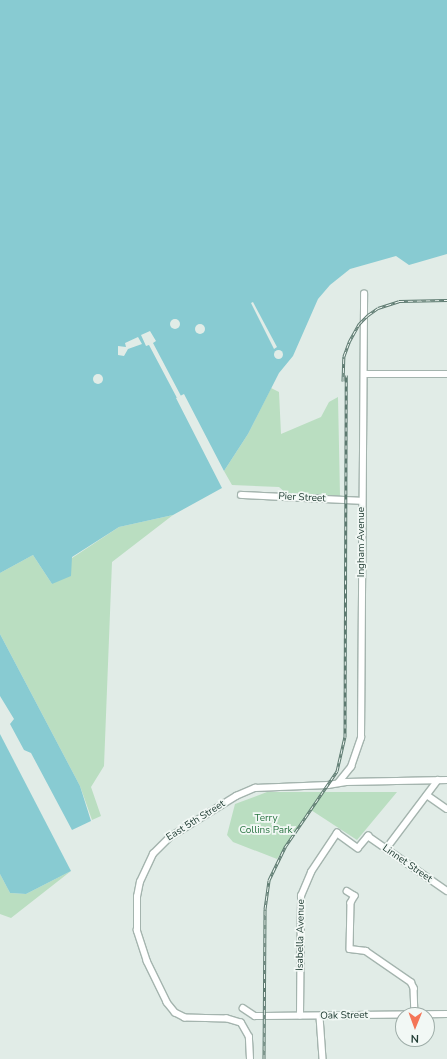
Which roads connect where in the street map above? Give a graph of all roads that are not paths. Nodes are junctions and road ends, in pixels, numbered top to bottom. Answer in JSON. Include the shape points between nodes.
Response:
{"nodes":[{"id":1,"x":364,"y":294,"type":"dead end"},
{"id":2,"x":364,"y":374,"type":"junction"},
{"id":3,"x":447,"y":374,"type":"edge"},
{"id":4,"x":241,"y":495,"type":"dead end"},
{"id":5,"x":362,"y":501,"type":"junction"},
{"id":6,"x":438,"y":780,"type":"junction"},
{"id":7,"x":447,"y":780,"type":"edge"},
{"id":8,"x":338,"y":782,"type":"junction"},
{"id":9,"x":427,"y":795,"type":"junction"},
{"id":10,"x":447,"y":809,"type":"edge"},
{"id":11,"x":368,"y":836,"type":"joint"},
{"id":12,"x":386,"y":849,"type":"junction"},
{"id":13,"x":347,"y":891,"type":"dead end"},
{"id":14,"x":447,"y":891,"type":"edge"},
{"id":15,"x":415,"y":1007,"type":"edge"},
{"id":16,"x":244,"y":1008,"type":"dead end"},
{"id":17,"x":435,"y":1014,"type":"edge"},
{"id":18,"x":447,"y":1014,"type":"edge"},
{"id":19,"x":395,"y":1015,"type":"edge"},
{"id":20,"x":300,"y":1016,"type":"junction"},
{"id":21,"x":320,"y":1017,"type":"junction"},
{"id":22,"x":250,"y":1059,"type":"edge"},
{"id":23,"x":323,"y":1059,"type":"edge"}],
"edges":[{"from":1,"to":2,"type":"street","name":"Ingham Avenue"},
{"from":2,"to":3,"type":"street"},
{"from":2,"to":5,"type":"street","name":"Ingham Avenue"},
{"from":4,"to":5,"type":"street","name":"Pier Street"},
{"from":5,"to":8,"type":"street","name":"Ingham Avenue","via":[[361,738],[351,767]]},
{"from":6,"to":7,"type":"street","name":"East 5th Street"},
{"from":6,"to":8,"type":"street","name":"East 5th Street"},
{"from":6,"to":9,"type":"street"},
{"from":8,"to":22,"type":"street","name":"East 5th Street","via":[[324,786],[267,786],[236,796],[161,844],[153,854],[140,882],[137,898],[138,931],[147,962],[167,1003],[175,1013],[185,1018],[227,1019],[241,1023],[249,1037]]},
{"from":9,"to":10,"type":"street"},
{"from":9,"to":12,"type":"street"},
{"from":11,"to":12,"type":"street","name":"Linnet Street"},
{"from":11,"to":20,"type":"street","name":"Isabella Avenue","via":[[358,848],[337,833],[305,883],[300,910]]},
{"from":12,"to":14,"type":"street","name":"Linnet Street"},
{"from":13,"to":15,"type":"street","via":[[355,896],[351,903],[350,949],[373,955],[411,982],[414,988]]},
{"from":16,"to":20,"type":"street","name":"Oak Street","via":[[256,1016]]},
{"from":17,"to":18,"type":"street","name":"Oak Street"},
{"from":19,"to":21,"type":"street","name":"Oak Street"},
{"from":20,"to":21,"type":"street","name":"Oak Street"},
{"from":21,"to":23,"type":"street"}]}
